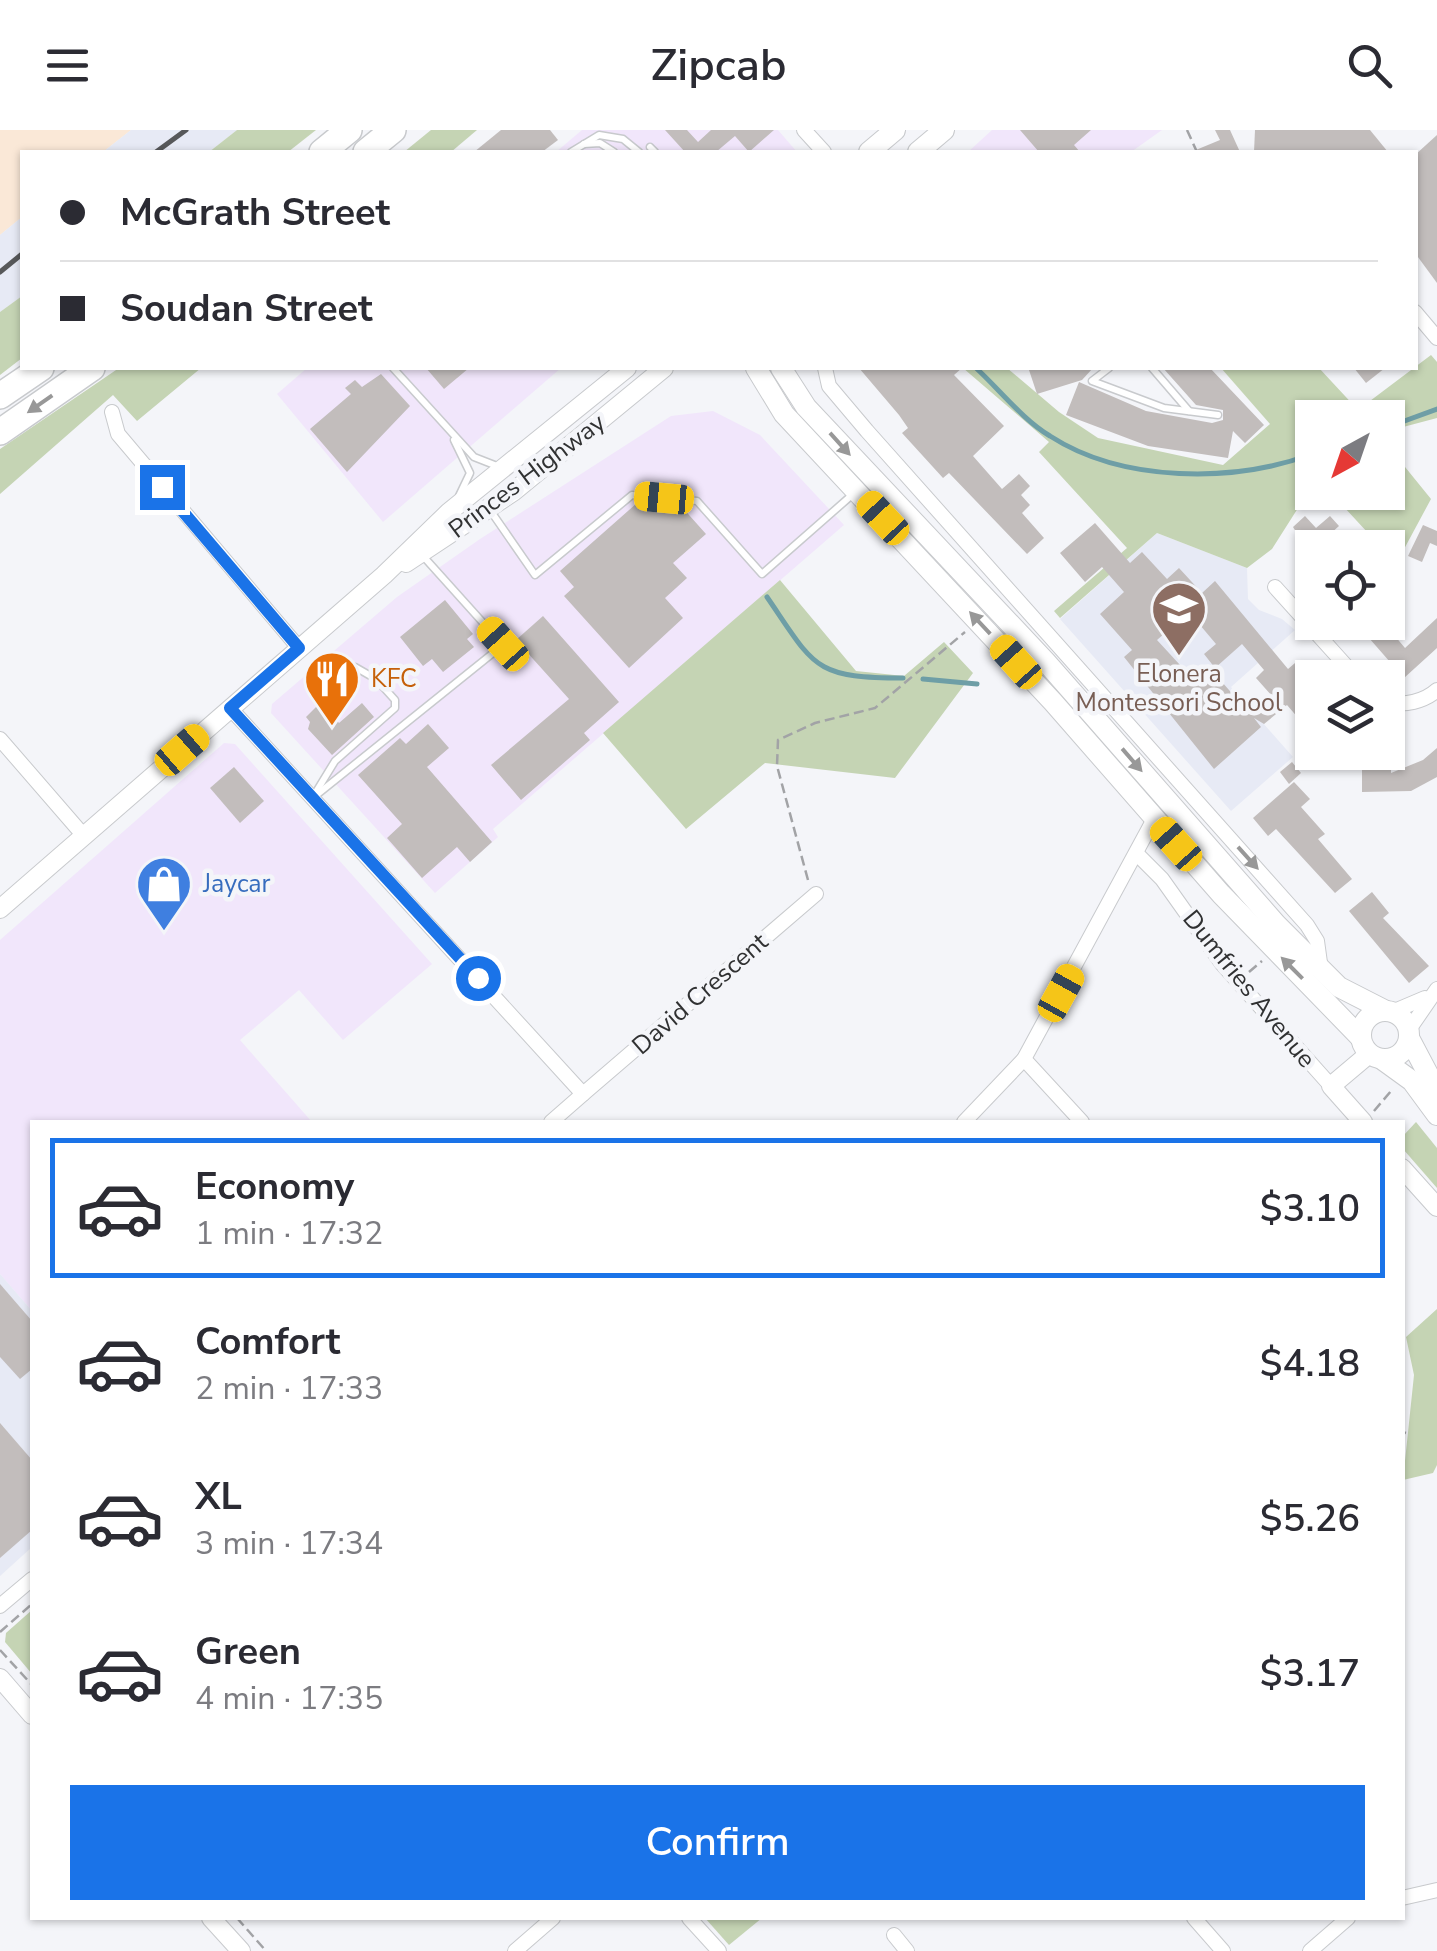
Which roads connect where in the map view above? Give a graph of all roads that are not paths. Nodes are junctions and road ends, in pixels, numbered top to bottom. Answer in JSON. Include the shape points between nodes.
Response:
{"nodes":[{"id":1,"x":349,"y":130,"type":"edge"},
{"id":2,"x":393,"y":130,"type":"edge"},
{"id":3,"x":804,"y":130,"type":"edge"},
{"id":4,"x":895,"y":130,"type":"edge"},
{"id":5,"x":944,"y":130,"type":"edge"},
{"id":6,"x":581,"y":144,"type":"junction"},
{"id":7,"x":324,"y":150,"type":"edge"},
{"id":8,"x":368,"y":150,"type":"edge"},
{"id":9,"x":574,"y":150,"type":"edge"},
{"id":10,"x":611,"y":150,"type":"edge"},
{"id":11,"x":636,"y":150,"type":"edge"},
{"id":12,"x":822,"y":150,"type":"edge"},
{"id":13,"x":871,"y":150,"type":"edge"},
{"id":14,"x":920,"y":150,"type":"edge"},
{"id":15,"x":1418,"y":316,"type":"edge"},
{"id":16,"x":1437,"y":338,"type":"edge"},
{"id":17,"x":38,"y":370,"type":"edge"},
{"id":18,"x":89,"y":370,"type":"edge"},
{"id":19,"x":394,"y":370,"type":"edge"},
{"id":20,"x":625,"y":370,"type":"edge"},
{"id":21,"x":662,"y":370,"type":"edge"},
{"id":22,"x":757,"y":370,"type":"edge"},
{"id":23,"x":782,"y":370,"type":"edge"},
{"id":24,"x":825,"y":370,"type":"edge"},
{"id":25,"x":1106,"y":370,"type":"edge"},
{"id":26,"x":1154,"y":370,"type":"edge"},
{"id":27,"x":0,"y":396,"type":"edge"},
{"id":28,"x":1189,"y":411,"type":"junction"},
{"id":29,"x":112,"y":412,"type":"dead end"},
{"id":30,"x":1218,"y":415,"type":"dead end"},
{"id":31,"x":448,"y":431,"type":"junction"},
{"id":32,"x":0,"y":432,"type":"edge"},
{"id":33,"x":513,"y":463,"type":"junction"},
{"id":34,"x":904,"y":472,"type":"junction"},
{"id":35,"x":861,"y":481,"type":"junction"},
{"id":36,"x":489,"y":509,"type":"junction"},
{"id":37,"x":449,"y":512,"type":"junction"},
{"id":38,"x":422,"y":554,"type":"junction"},
{"id":39,"x":384,"y":576,"type":"junction"},
{"id":40,"x":1275,"y":587,"type":"dead end"},
{"id":41,"x":299,"y":648,"type":"junction"},
{"id":42,"x":1341,"y":660,"type":"edge"},
{"id":43,"x":356,"y":668,"type":"dead end"},
{"id":44,"x":1437,"y":690,"type":"edge"},
{"id":45,"x":1405,"y":702,"type":"edge"},
{"id":46,"x":230,"y":708,"type":"junction"},
{"id":47,"x":0,"y":738,"type":"edge"},
{"id":48,"x":313,"y":798,"type":"junction"},
{"id":49,"x":1154,"y":819,"type":"junction"},
{"id":50,"x":84,"y":836,"type":"junction"},
{"id":51,"x":1137,"y":854,"type":"junction"},
{"id":52,"x":816,"y":894,"type":"road end"},
{"id":53,"x":0,"y":909,"type":"edge"},
{"id":54,"x":1321,"y":970,"type":"junction"},
{"id":55,"x":1436,"y":991,"type":"edge"},
{"id":56,"x":1389,"y":1012,"type":"junction"},
{"id":57,"x":1409,"y":1034,"type":"junction"},
{"id":58,"x":1371,"y":1050,"type":"junction"},
{"id":59,"x":1024,"y":1058,"type":"junction"},
{"id":60,"x":1331,"y":1086,"type":"junction"},
{"id":61,"x":1437,"y":1091,"type":"edge"},
{"id":62,"x":583,"y":1094,"type":"junction"},
{"id":63,"x":1437,"y":1115,"type":"edge"},
{"id":64,"x":1367,"y":1118,"type":"edge"},
{"id":65,"x":553,"y":1120,"type":"edge"},
{"id":66,"x":966,"y":1120,"type":"edge"},
{"id":67,"x":1080,"y":1120,"type":"edge"},
{"id":68,"x":1405,"y":1171,"type":"edge"},
{"id":69,"x":1437,"y":1207,"type":"edge"},
{"id":70,"x":30,"y":1580,"type":"edge"},
{"id":71,"x":0,"y":1606,"type":"edge"},
{"id":72,"x":0,"y":1678,"type":"edge"},
{"id":73,"x":30,"y":1713,"type":"edge"},
{"id":74,"x":1437,"y":1890,"type":"edge"},
{"id":75,"x":1405,"y":1897,"type":"edge"},
{"id":76,"x":213,"y":1920,"type":"edge"},
{"id":77,"x":551,"y":1920,"type":"edge"},
{"id":78,"x":691,"y":1920,"type":"edge"},
{"id":79,"x":1196,"y":1920,"type":"edge"},
{"id":80,"x":1346,"y":1920,"type":"edge"},
{"id":81,"x":894,"y":1935,"type":"dead end"},
{"id":82,"x":241,"y":1951,"type":"edge"},
{"id":83,"x":515,"y":1951,"type":"edge"},
{"id":84,"x":718,"y":1951,"type":"edge"},
{"id":85,"x":908,"y":1951,"type":"edge"},
{"id":86,"x":1223,"y":1951,"type":"edge"},
{"id":87,"x":1310,"y":1951,"type":"edge"}],
"edges":[{"from":1,"to":7,"type":"highway"},
{"from":2,"to":8,"type":"highway"},
{"from":3,"to":12,"type":"street"},
{"from":4,"to":13,"type":"main road"},
{"from":5,"to":14,"type":"main road"},
{"from":6,"to":9,"type":"lane"},
{"from":6,"to":10,"type":"lane"},
{"from":6,"to":11,"type":"lane","via":[[598,135]]},
{"from":15,"to":16,"type":"street"},
{"from":17,"to":27,"type":"highway"},
{"from":18,"to":32,"type":"highway","one_way":true},
{"from":19,"to":31,"type":"lane"},
{"from":20,"to":33,"type":"main road","name":"Princes Highway"},
{"from":21,"to":36,"type":"main road","name":"Princes Highway"},
{"from":22,"to":35,"type":"main road","via":[[776,404]]},
{"from":23,"to":35,"type":"main road","one_way":true},
{"from":24,"to":34,"type":"street","via":[[829,386]]},
{"from":25,"to":28,"type":"lane","via":[[1092,381]]},
{"from":26,"to":28,"type":"lane"},
{"from":28,"to":30,"type":"lane"},
{"from":29,"to":41,"type":"street","via":[[118,434]]},
{"from":31,"to":33,"type":"lane","via":[[486,464]]},
{"from":31,"to":37,"type":"lane","via":[[470,473]]},
{"from":33,"to":37,"type":"main road","name":"Princes Highway"},
{"from":34,"to":35,"type":"street"},
{"from":34,"to":54,"type":"street","one_way":true,"via":[[1309,927]]},
{"from":35,"to":36,"type":"lane","via":[[762,574],[696,501],[632,495],[535,575]]},
{"from":49,"to":35,"type":"main road","one_way":true},
{"from":35,"to":54,"type":"main road","one_way":true,"via":[[1046,662]]},
{"from":36,"to":38,"type":"main road","name":"Princes Highway"},
{"from":37,"to":39,"type":"main road","name":"Princes Highway"},
{"from":38,"to":39,"type":"main road","name":"Princes Highway"},
{"from":38,"to":48,"type":"lane","via":[[503,644]]},
{"from":39,"to":41,"type":"main road","name":"Princes Highway"},
{"from":40,"to":42,"type":"street"},
{"from":41,"to":46,"type":"main road","name":"Princes Highway"},
{"from":43,"to":48,"type":"lane","via":[[376,679],[395,708],[336,761]]},
{"from":44,"to":45,"type":"street"},
{"from":46,"to":48,"type":"street"},
{"from":46,"to":50,"type":"main road","name":"Princes Highway"},
{"from":47,"to":50,"type":"street"},
{"from":48,"to":62,"type":"street"},
{"from":49,"to":51,"type":"street"},
{"from":58,"to":49,"type":"main road","one_way":true},
{"from":50,"to":53,"type":"main road","name":"Princes Highway"},
{"from":51,"to":59,"type":"street"},
{"from":51,"to":60,"type":"street","name":"Dumfries Avenue","via":[[1223,965]]},
{"from":52,"to":62,"type":"street","name":"David Crescent"},
{"from":54,"to":56,"type":"main road","via":[[1349,994]]},
{"from":55,"to":56,"type":"street"},
{"from":55,"to":57,"type":"street"},
{"from":56,"to":57,"type":"main road"},
{"from":56,"to":58,"type":"main road","via":[[1367,1018]]},
{"from":57,"to":58,"type":"main road","via":[[1398,1055]]},
{"from":57,"to":61,"type":"main road"},
{"from":58,"to":60,"type":"main road"},
{"from":58,"to":63,"type":"main road","via":[[1412,1081]]},
{"from":59,"to":66,"type":"street"},
{"from":59,"to":67,"type":"street"},
{"from":60,"to":64,"type":"main road","name":"Dumfries Avenue"},
{"from":62,"to":65,"type":"street","name":"David Crescent"},
{"from":68,"to":69,"type":"main road"},
{"from":70,"to":71,"type":"street"},
{"from":72,"to":73,"type":"main road"},
{"from":74,"to":75,"type":"street"},
{"from":76,"to":82,"type":"main road"},
{"from":77,"to":83,"type":"street"},
{"from":78,"to":84,"type":"street"},
{"from":79,"to":86,"type":"street"},
{"from":80,"to":87,"type":"street"},
{"from":81,"to":85,"type":"street"}]}
